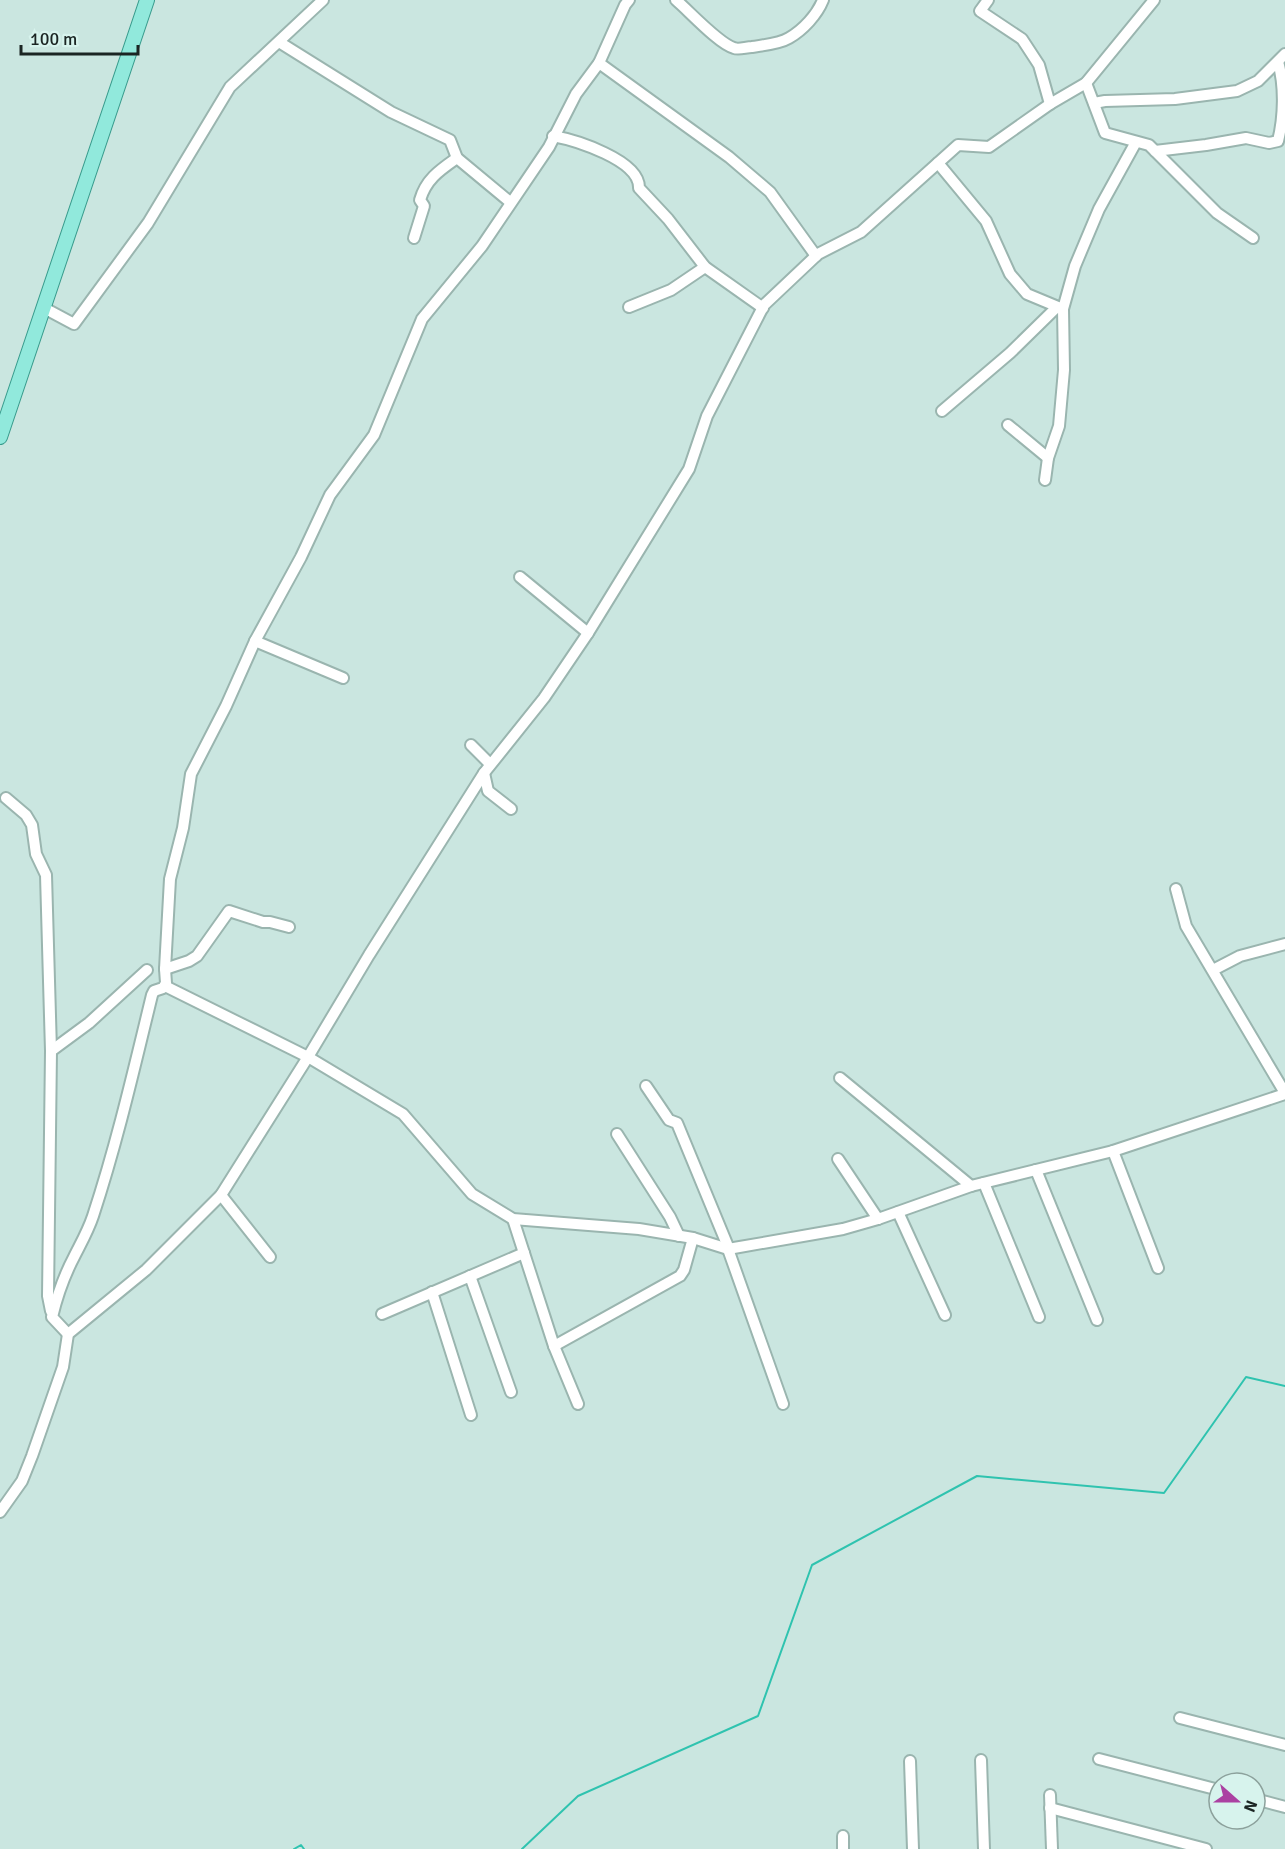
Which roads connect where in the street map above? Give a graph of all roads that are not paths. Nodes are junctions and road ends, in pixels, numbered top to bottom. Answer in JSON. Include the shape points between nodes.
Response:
{"nodes":[{"id":1,"x":147,"y":0,"type":"edge"},
{"id":2,"x":323,"y":0,"type":"edge"},
{"id":3,"x":629,"y":0,"type":"edge"},
{"id":4,"x":676,"y":0,"type":"edge"},
{"id":5,"x":823,"y":0,"type":"edge"},
{"id":6,"x":988,"y":0,"type":"edge"},
{"id":7,"x":1154,"y":0,"type":"edge"},
{"id":8,"x":279,"y":42,"type":"junction"},
{"id":9,"x":1282,"y":58,"type":"edge"},
{"id":10,"x":599,"y":63,"type":"junction"},
{"id":11,"x":1086,"y":83,"type":"junction"},
{"id":12,"x":1050,"y":104,"type":"junction"},
{"id":13,"x":1094,"y":104,"type":"junction"},
{"id":14,"x":553,"y":136,"type":"junction"},
{"id":15,"x":1136,"y":142,"type":"junction"},
{"id":16,"x":1155,"y":151,"type":"junction"},
{"id":17,"x":457,"y":158,"type":"junction"},
{"id":18,"x":938,"y":163,"type":"junction"},
{"id":19,"x":510,"y":202,"type":"junction"},
{"id":20,"x":1253,"y":237,"type":"dead end"},
{"id":21,"x":414,"y":238,"type":"dead end"},
{"id":22,"x":816,"y":256,"type":"junction"},
{"id":23,"x":705,"y":267,"type":"junction"},
{"id":24,"x":629,"y":307,"type":"dead end"},
{"id":25,"x":44,"y":308,"type":"junction"},
{"id":26,"x":763,"y":308,"type":"junction"},
{"id":27,"x":1060,"y":308,"type":"junction"},
{"id":28,"x":942,"y":411,"type":"dead end"},
{"id":29,"x":1008,"y":425,"type":"dead end"},
{"id":30,"x":0,"y":437,"type":"edge"},
{"id":31,"x":1048,"y":458,"type":"junction"},
{"id":32,"x":1045,"y":480,"type":"dead end"},
{"id":33,"x":520,"y":577,"type":"dead end"},
{"id":34,"x":588,"y":633,"type":"junction"},
{"id":35,"x":255,"y":641,"type":"junction"},
{"id":36,"x":343,"y":678,"type":"dead end"},
{"id":37,"x":471,"y":745,"type":"dead end"},
{"id":38,"x":487,"y":769,"type":"junction"},
{"id":39,"x":6,"y":798,"type":"dead end"},
{"id":40,"x":511,"y":809,"type":"dead end"},
{"id":41,"x":1176,"y":889,"type":"dead end"},
{"id":42,"x":289,"y":927,"type":"dead end"},
{"id":43,"x":1285,"y":944,"type":"edge"},
{"id":44,"x":165,"y":969,"type":"junction"},
{"id":45,"x":147,"y":970,"type":"dead end"},
{"id":46,"x":1213,"y":970,"type":"junction"},
{"id":47,"x":165,"y":986,"type":"junction"},
{"id":48,"x":51,"y":1051,"type":"junction"},
{"id":49,"x":308,"y":1057,"type":"junction"},
{"id":50,"x":840,"y":1078,"type":"dead end"},
{"id":51,"x":646,"y":1086,"type":"dead end"},
{"id":52,"x":1285,"y":1094,"type":"edge"},
{"id":53,"x":617,"y":1134,"type":"dead end"},
{"id":54,"x":1113,"y":1151,"type":"junction"},
{"id":55,"x":838,"y":1159,"type":"dead end"},
{"id":56,"x":1036,"y":1170,"type":"junction"},
{"id":57,"x":984,"y":1183,"type":"junction"},
{"id":58,"x":971,"y":1186,"type":"junction"},
{"id":59,"x":221,"y":1195,"type":"junction"},
{"id":60,"x":898,"y":1212,"type":"junction"},
{"id":61,"x":513,"y":1219,"type":"junction"},
{"id":62,"x":878,"y":1219,"type":"junction"},
{"id":63,"x":679,"y":1236,"type":"junction"},
{"id":64,"x":693,"y":1238,"type":"junction"},
{"id":65,"x":728,"y":1249,"type":"junction"},
{"id":66,"x":524,"y":1253,"type":"junction"},
{"id":67,"x":270,"y":1257,"type":"dead end"},
{"id":68,"x":1158,"y":1268,"type":"dead end"},
{"id":69,"x":470,"y":1276,"type":"junction"},
{"id":70,"x":432,"y":1292,"type":"junction"},
{"id":71,"x":382,"y":1314,"type":"dead end"},
{"id":72,"x":945,"y":1315,"type":"dead end"},
{"id":73,"x":52,"y":1317,"type":"junction"},
{"id":74,"x":1039,"y":1317,"type":"dead end"},
{"id":75,"x":1097,"y":1320,"type":"dead end"},
{"id":76,"x":68,"y":1335,"type":"junction"},
{"id":77,"x":554,"y":1346,"type":"junction"},
{"id":78,"x":511,"y":1392,"type":"dead end"},
{"id":79,"x":578,"y":1404,"type":"dead end"},
{"id":80,"x":783,"y":1404,"type":"dead end"},
{"id":81,"x":471,"y":1415,"type":"dead end"},
{"id":82,"x":0,"y":1512,"type":"edge"},
{"id":83,"x":1180,"y":1718,"type":"dead end"},
{"id":84,"x":1285,"y":1745,"type":"edge"},
{"id":85,"x":1099,"y":1759,"type":"dead end"},
{"id":86,"x":981,"y":1760,"type":"dead end"},
{"id":87,"x":910,"y":1761,"type":"dead end"},
{"id":88,"x":1207,"y":1787,"type":"edge"},
{"id":89,"x":1050,"y":1795,"type":"dead end"},
{"id":90,"x":1267,"y":1802,"type":"edge"},
{"id":91,"x":1285,"y":1807,"type":"edge"},
{"id":92,"x":1050,"y":1808,"type":"junction"},
{"id":93,"x":843,"y":1836,"type":"dead end"},
{"id":94,"x":843,"y":1849,"type":"edge"},
{"id":95,"x":913,"y":1849,"type":"edge"},
{"id":96,"x":984,"y":1849,"type":"edge"},
{"id":97,"x":1052,"y":1849,"type":"edge"},
{"id":98,"x":1206,"y":1849,"type":"edge"}],
"edges":[{"from":1,"to":25,"type":"main road"},
{"from":2,"to":8,"type":"street"},
{"from":3,"to":10,"type":"street"},
{"from":4,"to":5,"type":"street","via":[[705,28],[735,49],[788,39],[818,11]]},
{"from":6,"to":12,"type":"street","via":[[980,11],[1022,39],[1039,65]]},
{"from":7,"to":11,"type":"street"},
{"from":8,"to":17,"type":"street","via":[[391,112],[450,140]]},
{"from":8,"to":25,"type":"street","via":[[230,87],[148,223],[74,324]]},
{"from":9,"to":13,"type":"street","via":[[1258,81],[1237,91]]},
{"from":9,"to":16,"type":"street","via":[[1283,102],[1278,141],[1246,138]]},
{"from":10,"to":14,"type":"street"},
{"from":10,"to":22,"type":"street","via":[[729,157],[770,192]]},
{"from":11,"to":12,"type":"street"},
{"from":11,"to":13,"type":"street"},
{"from":12,"to":18,"type":"street","via":[[989,147],[958,145]]},
{"from":13,"to":15,"type":"street","via":[[1105,133]]},
{"from":14,"to":19,"type":"street"},
{"from":14,"to":23,"type":"street","via":[[588,144],[627,167],[636,175],[639,188]]},
{"from":15,"to":16,"type":"street"},
{"from":15,"to":27,"type":"street","via":[[1099,209]]},
{"from":16,"to":20,"type":"street","via":[[1217,213]]},
{"from":17,"to":19,"type":"street"},
{"from":17,"to":21,"type":"street","via":[[433,175],[427,185],[420,200],[424,206]]},
{"from":18,"to":22,"type":"street","via":[[861,232]]},
{"from":18,"to":27,"type":"street","via":[[986,221],[1010,274],[1027,294]]},
{"from":19,"to":35,"type":"street","via":[[482,246],[422,319],[374,435],[330,495]]},
{"from":22,"to":26,"type":"street"},
{"from":23,"to":24,"type":"street","via":[[671,290]]},
{"from":23,"to":26,"type":"street"},
{"from":25,"to":30,"type":"main road"},
{"from":26,"to":34,"type":"street","via":[[708,416],[688,469]]},
{"from":27,"to":28,"type":"street"},
{"from":27,"to":31,"type":"street","via":[[1064,370],[1059,426]]},
{"from":29,"to":31,"type":"street"},
{"from":31,"to":32,"type":"street"},
{"from":33,"to":34,"type":"street"},
{"from":34,"to":38,"type":"street","via":[[544,698]]},
{"from":35,"to":36,"type":"street"},
{"from":35,"to":44,"type":"street","via":[[191,774],[170,879]]},
{"from":37,"to":38,"type":"street"},
{"from":38,"to":40,"type":"street","via":[[488,791]]},
{"from":38,"to":49,"type":"street"},
{"from":39,"to":48,"type":"street","via":[[32,825],[36,854],[46,875]]},
{"from":41,"to":46,"type":"street","via":[[1186,926]]},
{"from":42,"to":44,"type":"street","via":[[229,911],[197,956]]},
{"from":43,"to":46,"type":"street","via":[[1240,956]]},
{"from":44,"to":47,"type":"street"},
{"from":45,"to":48,"type":"street"},
{"from":46,"to":52,"type":"street"},
{"from":47,"to":49,"type":"street"},
{"from":47,"to":73,"type":"street","via":[[152,995],[94,1213],[57,1294]]},
{"from":48,"to":73,"type":"street","via":[[48,1296]]},
{"from":49,"to":59,"type":"street"},
{"from":49,"to":61,"type":"street","via":[[403,1114],[472,1194]]},
{"from":50,"to":58,"type":"street"},
{"from":51,"to":65,"type":"street","via":[[669,1120],[677,1123]]},
{"from":52,"to":54,"type":"street"},
{"from":53,"to":63,"type":"street"},
{"from":54,"to":56,"type":"street"},
{"from":54,"to":68,"type":"street"},
{"from":55,"to":62,"type":"street"},
{"from":56,"to":57,"type":"street"},
{"from":56,"to":75,"type":"street"},
{"from":57,"to":58,"type":"street"},
{"from":57,"to":74,"type":"street"},
{"from":58,"to":60,"type":"street"},
{"from":59,"to":67,"type":"street"},
{"from":59,"to":76,"type":"street","via":[[146,1270]]},
{"from":60,"to":62,"type":"street"},
{"from":60,"to":72,"type":"street"},
{"from":61,"to":63,"type":"street"},
{"from":61,"to":66,"type":"street"},
{"from":62,"to":65,"type":"street"},
{"from":63,"to":64,"type":"street"},
{"from":64,"to":65,"type":"street"},
{"from":64,"to":77,"type":"street","via":[[680,1276]]},
{"from":65,"to":80,"type":"street"},
{"from":66,"to":69,"type":"street"},
{"from":66,"to":77,"type":"street"},
{"from":69,"to":70,"type":"street"},
{"from":69,"to":78,"type":"street"},
{"from":70,"to":71,"type":"street"},
{"from":70,"to":81,"type":"street"},
{"from":73,"to":76,"type":"street"},
{"from":76,"to":82,"type":"street","via":[[63,1367],[32,1456],[22,1481]]},
{"from":77,"to":79,"type":"street"},
{"from":83,"to":84,"type":"street"},
{"from":85,"to":88,"type":"street"},
{"from":86,"to":96,"type":"street"},
{"from":87,"to":95,"type":"street"},
{"from":89,"to":92,"type":"street"},
{"from":90,"to":91,"type":"street"},
{"from":92,"to":97,"type":"street"},
{"from":92,"to":98,"type":"street"},
{"from":93,"to":94,"type":"street"}]}
